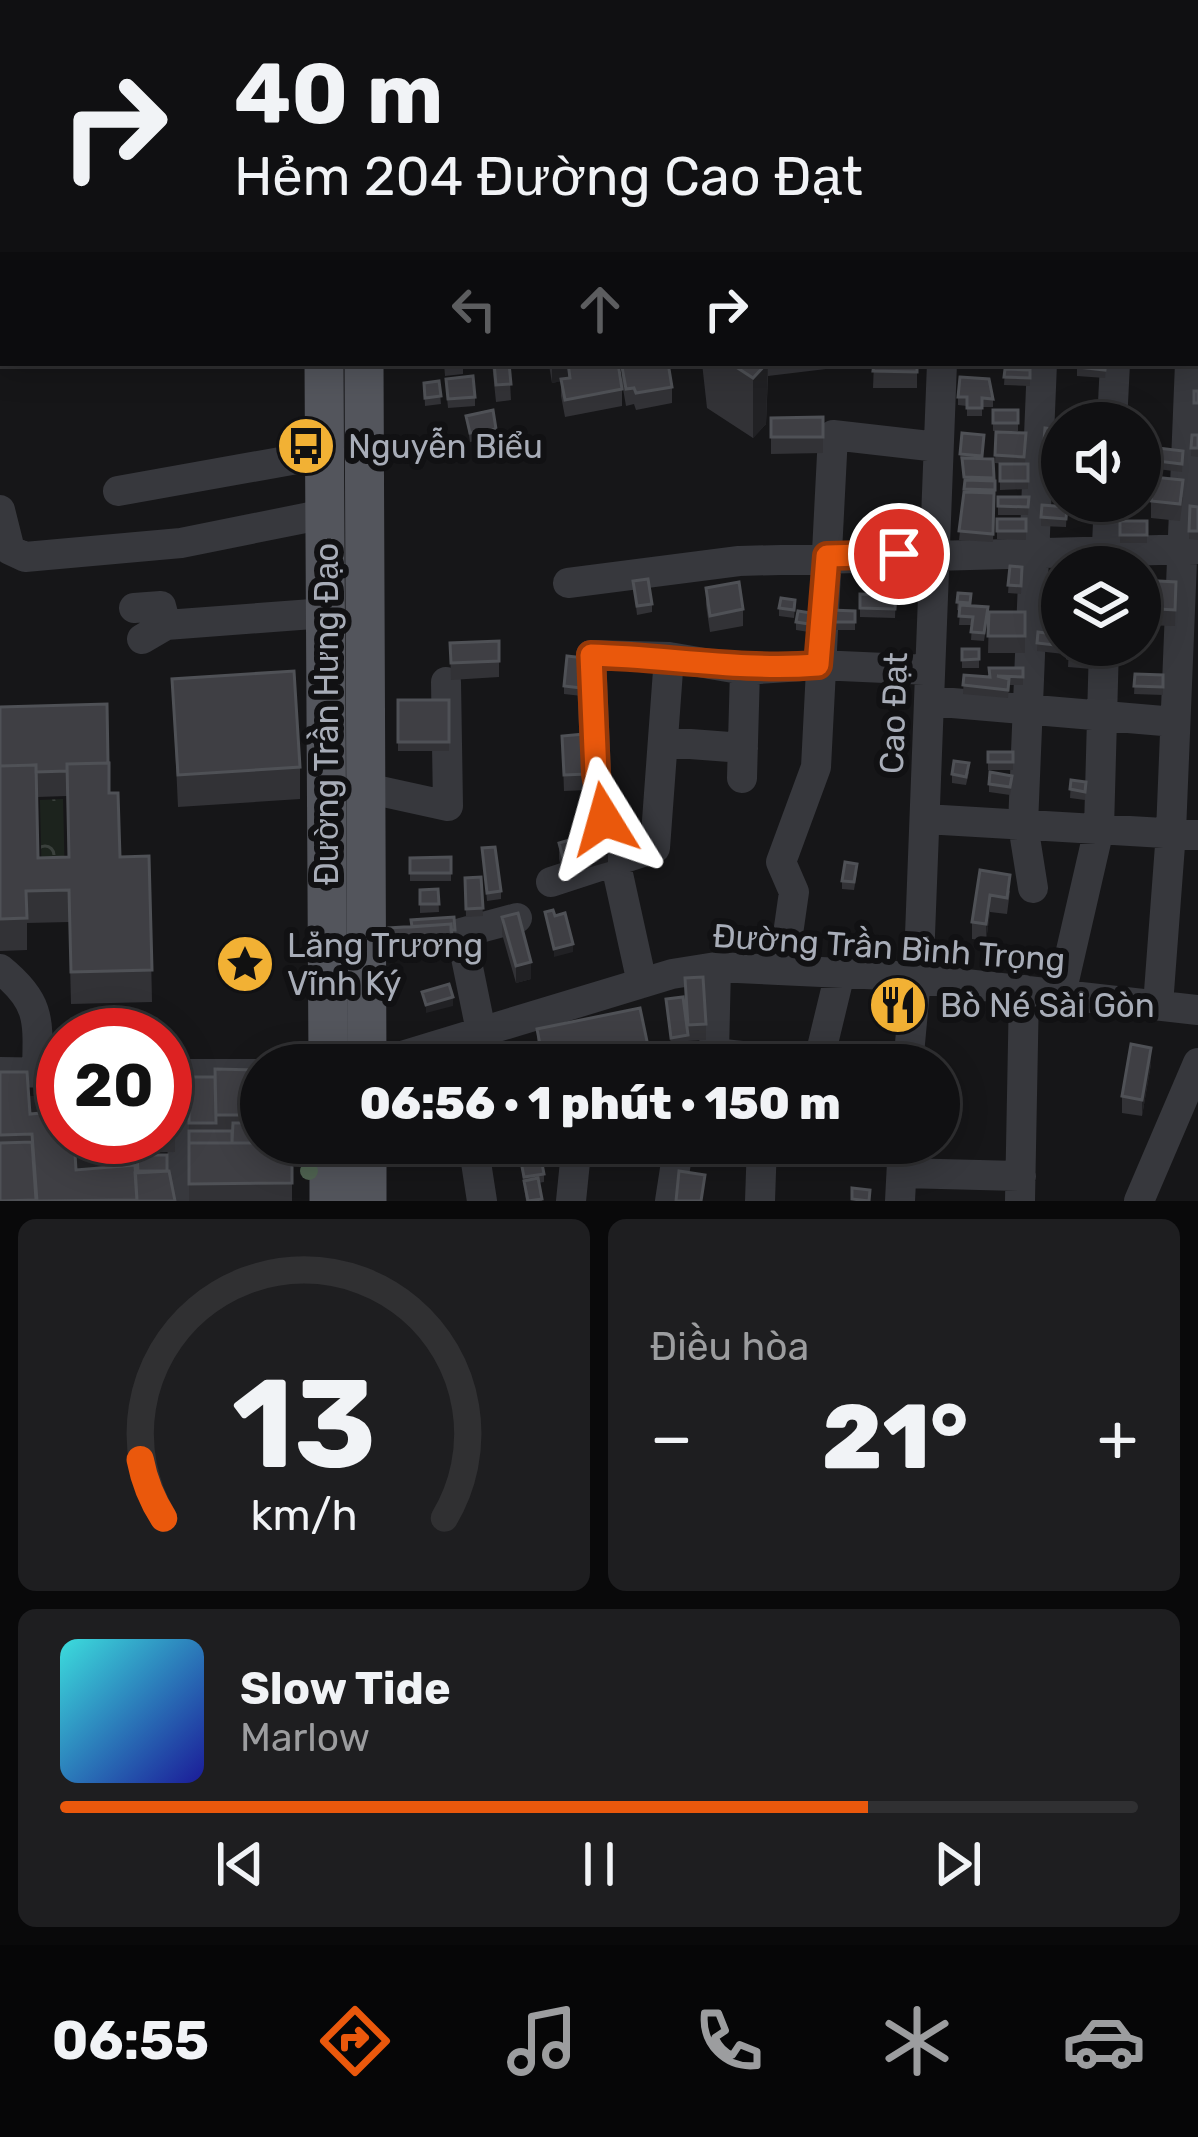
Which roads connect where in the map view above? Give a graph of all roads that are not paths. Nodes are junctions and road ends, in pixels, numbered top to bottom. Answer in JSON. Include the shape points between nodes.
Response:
{"nodes":[{"id":1,"x":324,"y":366,"type":"edge"},
{"id":2,"x":364,"y":366,"type":"edge"},
{"id":3,"x":942,"y":366,"type":"edge"},
{"id":4,"x":1042,"y":366,"type":"edge"},
{"id":5,"x":1115,"y":366,"type":"edge"},
{"id":6,"x":1190,"y":366,"type":"edge"},
{"id":7,"x":1113,"y":402,"type":"edge"},
{"id":8,"x":938,"y":447,"type":"junction"},
{"id":9,"x":325,"y":454,"type":"junction"},
{"id":10,"x":118,"y":491,"type":"dead end"},
{"id":11,"x":0,"y":510,"type":"edge"},
{"id":12,"x":325,"y":514,"type":"junction"},
{"id":13,"x":1190,"y":549,"type":"edge"},
{"id":14,"x":935,"y":552,"type":"junction"},
{"id":15,"x":1037,"y":552,"type":"junction"},
{"id":16,"x":1041,"y":552,"type":"edge"},
{"id":17,"x":827,"y":556,"type":"junction"},
{"id":18,"x":568,"y":583,"type":"dead end"},
{"id":19,"x":134,"y":608,"type":"dead end"},
{"id":20,"x":326,"y":614,"type":"junction"},
{"id":21,"x":669,"y":657,"type":"junction"},
{"id":22,"x":818,"y":665,"type":"junction"},
{"id":23,"x":1104,"y":666,"type":"edge"},
{"id":24,"x":746,"y":670,"type":"junction"},
{"id":25,"x":446,"y":682,"type":"dead end"},
{"id":26,"x":930,"y":685,"type":"junction"},
{"id":27,"x":1028,"y":713,"type":"junction"},
{"id":28,"x":1102,"y":716,"type":"junction"},
{"id":29,"x":1175,"y":722,"type":"junction"},
{"id":30,"x":664,"y":742,"type":"junction"},
{"id":31,"x":346,"y":789,"type":"junction"},
{"id":32,"x":925,"y":819,"type":"junction"},
{"id":33,"x":1023,"y":825,"type":"junction"},
{"id":34,"x":1099,"y":830,"type":"junction"},
{"id":35,"x":1184,"y":833,"type":"edge"},
{"id":36,"x":612,"y":863,"type":"junction"},
{"id":37,"x":551,"y":882,"type":"dead end"},
{"id":38,"x":1033,"y":888,"type":"dead end"},
{"id":39,"x":517,"y":918,"type":"edge"},
{"id":40,"x":716,"y":967,"type":"junction"},
{"id":41,"x":0,"y":969,"type":"edge"},
{"id":42,"x":783,"y":969,"type":"junction"},
{"id":43,"x":840,"y":973,"type":"junction"},
{"id":44,"x":916,"y":978,"type":"junction"},
{"id":45,"x":642,"y":983,"type":"junction"},
{"id":46,"x":1024,"y":990,"type":"junction"},
{"id":47,"x":1061,"y":994,"type":"junction"},
{"id":48,"x":1158,"y":1005,"type":"junction"},
{"id":49,"x":36,"y":1010,"type":"edge"},
{"id":50,"x":1198,"y":1010,"type":"edge"},
{"id":51,"x":329,"y":1044,"type":"edge"},
{"id":52,"x":367,"y":1044,"type":"edge"},
{"id":53,"x":467,"y":1044,"type":"edge"},
{"id":54,"x":473,"y":1044,"type":"edge"},
{"id":55,"x":910,"y":1044,"type":"edge"},
{"id":56,"x":1198,"y":1063,"type":"edge"},
{"id":57,"x":0,"y":1072,"type":"edge"},
{"id":58,"x":36,"y":1073,"type":"edge"},
{"id":59,"x":240,"y":1073,"type":"edge"},
{"id":60,"x":192,"y":1074,"type":"edge"},
{"id":61,"x":180,"y":1164,"type":"edge"},
{"id":62,"x":329,"y":1164,"type":"edge"},
{"id":63,"x":367,"y":1164,"type":"edge"},
{"id":64,"x":476,"y":1164,"type":"edge"},
{"id":65,"x":575,"y":1164,"type":"edge"},
{"id":66,"x":676,"y":1164,"type":"edge"},
{"id":67,"x":761,"y":1164,"type":"edge"},
{"id":68,"x":902,"y":1172,"type":"edge"},
{"id":69,"x":1020,"y":1189,"type":"edge"},
{"id":70,"x":572,"y":1199,"type":"edge"},
{"id":71,"x":183,"y":1201,"type":"edge"},
{"id":72,"x":329,"y":1201,"type":"edge"},
{"id":73,"x":367,"y":1201,"type":"edge"},
{"id":74,"x":482,"y":1201,"type":"edge"},
{"id":75,"x":670,"y":1201,"type":"edge"},
{"id":76,"x":760,"y":1201,"type":"edge"},
{"id":77,"x":1139,"y":1201,"type":"edge"}],
"edges":[{"from":1,"to":9,"type":"main road","name":"Đường Trần Hưng Đạo"},
{"from":2,"to":31,"type":"main road","name":"Đường Trần Hưng Đạo"},
{"from":3,"to":8,"type":"street","name":"Cao Đạt"},
{"from":4,"to":15,"type":"street"},
{"from":5,"to":7,"type":"street"},
{"from":6,"to":13,"type":"street"},
{"from":8,"to":14,"type":"street","name":"Cao Đạt"},
{"from":8,"to":17,"type":"street","via":[[833,435]]},
{"from":9,"to":10,"type":"street"},
{"from":9,"to":12,"type":"main road","name":"Đường Trần Hưng Đạo"},
{"from":11,"to":12,"type":"street","via":[[10,550],[25,557],[182,543]]},
{"from":12,"to":20,"type":"main road","name":"Đường Trần Hưng Đạo"},
{"from":13,"to":29,"type":"street"},
{"from":14,"to":15,"type":"street"},
{"from":14,"to":17,"type":"street"},
{"from":14,"to":26,"type":"street","name":"Cao Đạt"},
{"from":15,"to":16,"type":"street"},
{"from":15,"to":27,"type":"street"},
{"from":17,"to":18,"type":"street"},
{"from":17,"to":22,"type":"street"},
{"from":19,"to":20,"type":"street","via":[[161,606],[154,632]]},
{"from":20,"to":31,"type":"main road","name":"Đường Trần Hưng Đạo"},
{"from":21,"to":24,"type":"street"},
{"from":21,"to":30,"type":"street"},
{"from":21,"to":36,"type":"street","via":[[591,655],[596,774]]},
{"from":22,"to":24,"type":"street"},
{"from":22,"to":26,"type":"street"},
{"from":22,"to":42,"type":"street","via":[[816,767],[781,862],[794,892]]},
{"from":23,"to":28,"type":"street"},
{"from":24,"to":30,"type":"street","via":[[742,763]]},
{"from":25,"to":31,"type":"street","via":[[448,806]]},
{"from":26,"to":27,"type":"street"},
{"from":26,"to":32,"type":"street","name":"Cao Đạt"},
{"from":27,"to":28,"type":"street"},
{"from":27,"to":33,"type":"street"},
{"from":28,"to":29,"type":"street"},
{"from":28,"to":34,"type":"street"},
{"from":29,"to":35,"type":"street"},
{"from":30,"to":36,"type":"street","via":[[656,848]]},
{"from":31,"to":51,"type":"main road","name":"Đường Trần Hưng Đạo"},
{"from":31,"to":52,"type":"main road","name":"Đường Trần Hưng Đạo"},
{"from":32,"to":33,"type":"street"},
{"from":32,"to":44,"type":"street","name":"Cao Đạt"},
{"from":33,"to":34,"type":"street"},
{"from":33,"to":38,"type":"street"},
{"from":34,"to":35,"type":"street"},
{"from":34,"to":47,"type":"street"},
{"from":35,"to":48,"type":"street"},
{"from":36,"to":37,"type":"street"},
{"from":36,"to":45,"type":"street"},
{"from":39,"to":53,"type":"street","via":[[461,933]]},
{"from":40,"to":42,"type":"street","name":"Đường Trần Bình Trọng"},
{"from":40,"to":43,"type":"street","via":[[714,1052],[818,1064]]},
{"from":40,"to":45,"type":"street","name":"Đường Trần Bình Trọng"},
{"from":41,"to":49,"type":"street","via":[[25,987]]},
{"from":42,"to":43,"type":"street","name":"Đường Trần Bình Trọng"},
{"from":43,"to":44,"type":"street","name":"Đường Trần Bình Trọng"},
{"from":44,"to":46,"type":"street","name":"Đường Trần Bình Trọng"},
{"from":44,"to":55,"type":"street","name":"Cao Đạt"},
{"from":45,"to":54,"type":"street","name":"Đường Trần Bình Trọng"},
{"from":46,"to":47,"type":"street","name":"Đường Trần Bình Trọng"},
{"from":46,"to":69,"type":"street"},
{"from":47,"to":48,"type":"street","name":"Đường Trần Bình Trọng"},
{"from":48,"to":50,"type":"street","name":"Đường Trần Bình Trọng"},
{"from":56,"to":77,"type":"street"},
{"from":57,"to":58,"type":"street"},
{"from":59,"to":60,"type":"street"},
{"from":61,"to":71,"type":"street"},
{"from":62,"to":72,"type":"main road"},
{"from":63,"to":73,"type":"main road"},
{"from":64,"to":74,"type":"street"},
{"from":65,"to":70,"type":"street"},
{"from":66,"to":75,"type":"street"},
{"from":67,"to":76,"type":"street"},
{"from":68,"to":69,"type":"street"}]}
